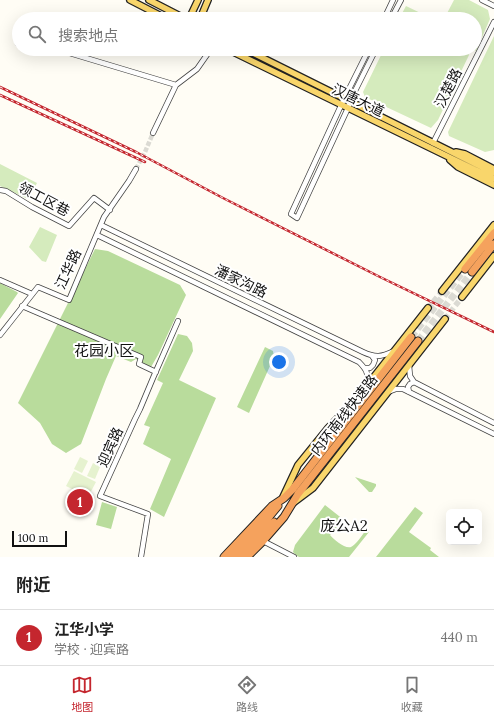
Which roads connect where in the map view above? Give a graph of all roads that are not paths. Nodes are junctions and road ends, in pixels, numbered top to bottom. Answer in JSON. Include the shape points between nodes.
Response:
{"nodes":[{"id":1,"x":130,"y":0,"type":"edge"},
{"id":2,"x":149,"y":0,"type":"edge"},
{"id":3,"x":198,"y":0,"type":"edge"},
{"id":4,"x":208,"y":0,"type":"edge"},
{"id":5,"x":393,"y":0,"type":"edge"},
{"id":6,"x":401,"y":0,"type":"edge"},
{"id":7,"x":482,"y":0,"type":"edge"},
{"id":8,"x":494,"y":6,"type":"edge"},
{"id":9,"x":153,"y":12,"type":"edge"},
{"id":10,"x":173,"y":12,"type":"edge"},
{"id":11,"x":191,"y":12,"type":"edge"},
{"id":12,"x":203,"y":12,"type":"edge"},
{"id":13,"x":387,"y":12,"type":"edge"},
{"id":14,"x":395,"y":12,"type":"edge"},
{"id":15,"x":494,"y":22,"type":"edge"},
{"id":16,"x":482,"y":45,"type":"edge"},
{"id":17,"x":81,"y":56,"type":"edge"},
{"id":18,"x":206,"y":56,"type":"edge"},
{"id":19,"x":241,"y":56,"type":"edge"},
{"id":20,"x":259,"y":56,"type":"edge"},
{"id":21,"x":366,"y":56,"type":"edge"},
{"id":22,"x":372,"y":56,"type":"edge"},
{"id":23,"x":477,"y":56,"type":"edge"},
{"id":24,"x":176,"y":85,"type":"junction"},
{"id":25,"x":347,"y":100,"type":"junction"},
{"id":26,"x":342,"y":105,"type":"junction"},
{"id":27,"x":348,"y":108,"type":"junction"},
{"id":28,"x":153,"y":133,"type":"tunnel mouth"},
{"id":29,"x":432,"y":143,"type":"junction"},
{"id":30,"x":445,"y":152,"type":"junction"},
{"id":31,"x":136,"y":169,"type":"tunnel mouth"},
{"id":32,"x":494,"y":169,"type":"edge"},
{"id":33,"x":480,"y":170,"type":"junction"},
{"id":34,"x":494,"y":173,"type":"edge"},
{"id":35,"x":494,"y":179,"type":"edge"},
{"id":36,"x":494,"y":185,"type":"edge"},
{"id":37,"x":0,"y":190,"type":"edge"},
{"id":38,"x":110,"y":210,"type":"junction"},
{"id":39,"x":101,"y":225,"type":"junction"},
{"id":40,"x":494,"y":225,"type":"edge"},
{"id":41,"x":494,"y":233,"type":"edge"},
{"id":42,"x":97,"y":235,"type":"junction"},
{"id":43,"x":494,"y":244,"type":"edge"},
{"id":44,"x":494,"y":256,"type":"edge"},
{"id":45,"x":0,"y":280,"type":"edge"},
{"id":46,"x":442,"y":291,"type":"tunnel mouth"},
{"id":47,"x":32,"y":294,"type":"junction"},
{"id":48,"x":462,"y":297,"type":"tunnel mouth"},
{"id":49,"x":22,"y":306,"type":"junction"},
{"id":50,"x":428,"y":308,"type":"tunnel mouth"},
{"id":51,"x":445,"y":319,"type":"tunnel mouth"},
{"id":52,"x":178,"y":321,"type":"dead end"},
{"id":53,"x":0,"y":335,"type":"edge"},
{"id":54,"x":411,"y":337,"type":"tunnel mouth"},
{"id":55,"x":418,"y":341,"type":"tunnel mouth"},
{"id":56,"x":394,"y":352,"type":"junction"},
{"id":57,"x":372,"y":356,"type":"junction"},
{"id":58,"x":409,"y":365,"type":"junction"},
{"id":59,"x":365,"y":368,"type":"junction"},
{"id":60,"x":156,"y":372,"type":"junction"},
{"id":61,"x":414,"y":382,"type":"junction"},
{"id":62,"x":366,"y":386,"type":"junction"},
{"id":63,"x":388,"y":392,"type":"junction"},
{"id":64,"x":409,"y":392,"type":"junction"},
{"id":65,"x":366,"y":407,"type":"junction"},
{"id":66,"x":373,"y":412,"type":"junction"},
{"id":67,"x":494,"y":423,"type":"edge"},
{"id":68,"x":494,"y":434,"type":"edge"},
{"id":69,"x":283,"y":499,"type":"junction"},
{"id":70,"x":291,"y":505,"type":"junction"},
{"id":71,"x":261,"y":531,"type":"junction"},
{"id":72,"x":263,"y":541,"type":"junction"},
{"id":73,"x":141,"y":557,"type":"edge"},
{"id":74,"x":224,"y":557,"type":"edge"},
{"id":75,"x":231,"y":557,"type":"edge"},
{"id":76,"x":239,"y":557,"type":"edge"},
{"id":77,"x":247,"y":557,"type":"edge"},
{"id":78,"x":294,"y":557,"type":"edge"}],
"edges":[{"from":1,"to":9,"type":"main road"},
{"from":2,"to":10,"type":"main road"},
{"from":3,"to":11,"type":"main road"},
{"from":4,"to":12,"type":"main road"},
{"from":5,"to":13,"type":"street"},
{"from":6,"to":14,"type":"street"},
{"from":7,"to":8,"type":"street"},
{"from":15,"to":16,"type":"street","name":"汉楚路"},
{"from":17,"to":24,"type":"street"},
{"from":18,"to":24,"type":"street","via":[[197,69]]},
{"from":19,"to":26,"type":"main road","name":"汉唐大道"},
{"from":20,"to":25,"type":"main road","name":"汉唐大道"},
{"from":21,"to":25,"type":"street"},
{"from":22,"to":25,"type":"street"},
{"from":23,"to":29,"type":"street","name":"汉楚路"},
{"from":24,"to":28,"type":"street"},
{"from":25,"to":26,"type":"street"},
{"from":25,"to":27,"type":"street"},
{"from":25,"to":29,"type":"main road","name":"汉唐大道"},
{"from":26,"to":27,"type":"main road","name":"汉唐大道"},
{"from":26,"to":27,"type":"street","via":[[291,214],[297,218]]},
{"from":27,"to":30,"type":"main road","name":"汉唐大道"},
{"from":29,"to":30,"type":"main road","name":"汉唐大道"},
{"from":30,"to":32,"type":"main road","via":[[465,154]]},
{"from":30,"to":33,"type":"main road","name":"汉唐大道"},
{"from":30,"to":36,"type":"main road","via":[[458,167]]},
{"from":31,"to":38,"type":"street","name":"江华路"},
{"from":33,"to":34,"type":"main road"},
{"from":33,"to":35,"type":"main road"},
{"from":37,"to":38,"type":"street","name":"领工区巷","via":[[69,226],[94,198]]},
{"from":38,"to":39,"type":"street","name":"江华路"},
{"from":39,"to":42,"type":"street","name":"江华路"},
{"from":39,"to":57,"type":"street","name":"潘家沟路"},
{"from":40,"to":46,"type":"main road"},
{"from":41,"to":43,"type":"highway","via":[[469,270]]},
{"from":42,"to":47,"type":"street","name":"江华路","via":[[69,300],[38,287]]},
{"from":42,"to":59,"type":"street","name":"潘家沟路","via":[[359,362]]},
{"from":44,"to":48,"type":"main road"},
{"from":45,"to":47,"type":"street"},
{"from":47,"to":49,"type":"street"},
{"from":49,"to":53,"type":"street"},
{"from":49,"to":60,"type":"street","via":[[141,357],[139,364]]},
{"from":50,"to":56,"type":"main road"},
{"from":51,"to":58,"type":"main road"},
{"from":52,"to":60,"type":"street","name":"迎宾路"},
{"from":54,"to":69,"type":"highway","name":"内环南线快速路"},
{"from":55,"to":65,"type":"highway","name":"内环南线快速路"},
{"from":56,"to":57,"type":"street","via":[[384,356]]},
{"from":56,"to":62,"type":"main road"},
{"from":57,"to":59,"type":"street","via":[[375,360],[373,365]]},
{"from":58,"to":61,"type":"street","via":[[410,376]]},
{"from":58,"to":63,"type":"main road"},
{"from":59,"to":62,"type":"street","via":[[368,374]]},
{"from":60,"to":73,"type":"street","name":"迎宾路","via":[[100,496],[148,514]]},
{"from":61,"to":64,"type":"street","via":[[408,387]]},
{"from":61,"to":67,"type":"street"},
{"from":62,"to":69,"type":"main road","via":[[298,465]]},
{"from":63,"to":64,"type":"street","via":[[396,389]]},
{"from":63,"to":66,"type":"main road"},
{"from":64,"to":68,"type":"street"},
{"from":65,"to":66,"type":"main road"},
{"from":65,"to":70,"type":"highway","name":"内环南线快速路"},
{"from":66,"to":70,"type":"main road","via":[[313,488]]},
{"from":69,"to":71,"type":"highway","name":"内环南线快速路"},
{"from":69,"to":74,"type":"highway","name":"内环南线快速路","via":[[272,506]]},
{"from":70,"to":71,"type":"highway","name":"内环南线快速路"},
{"from":70,"to":72,"type":"highway","name":"内环南线快速路"},
{"from":71,"to":75,"type":"highway","name":"内环南线快速路"},
{"from":71,"to":76,"type":"highway","name":"内环南线快速路"},
{"from":72,"to":77,"type":"highway","name":"内环南线快速路"},
{"from":72,"to":78,"type":"street"}]}
